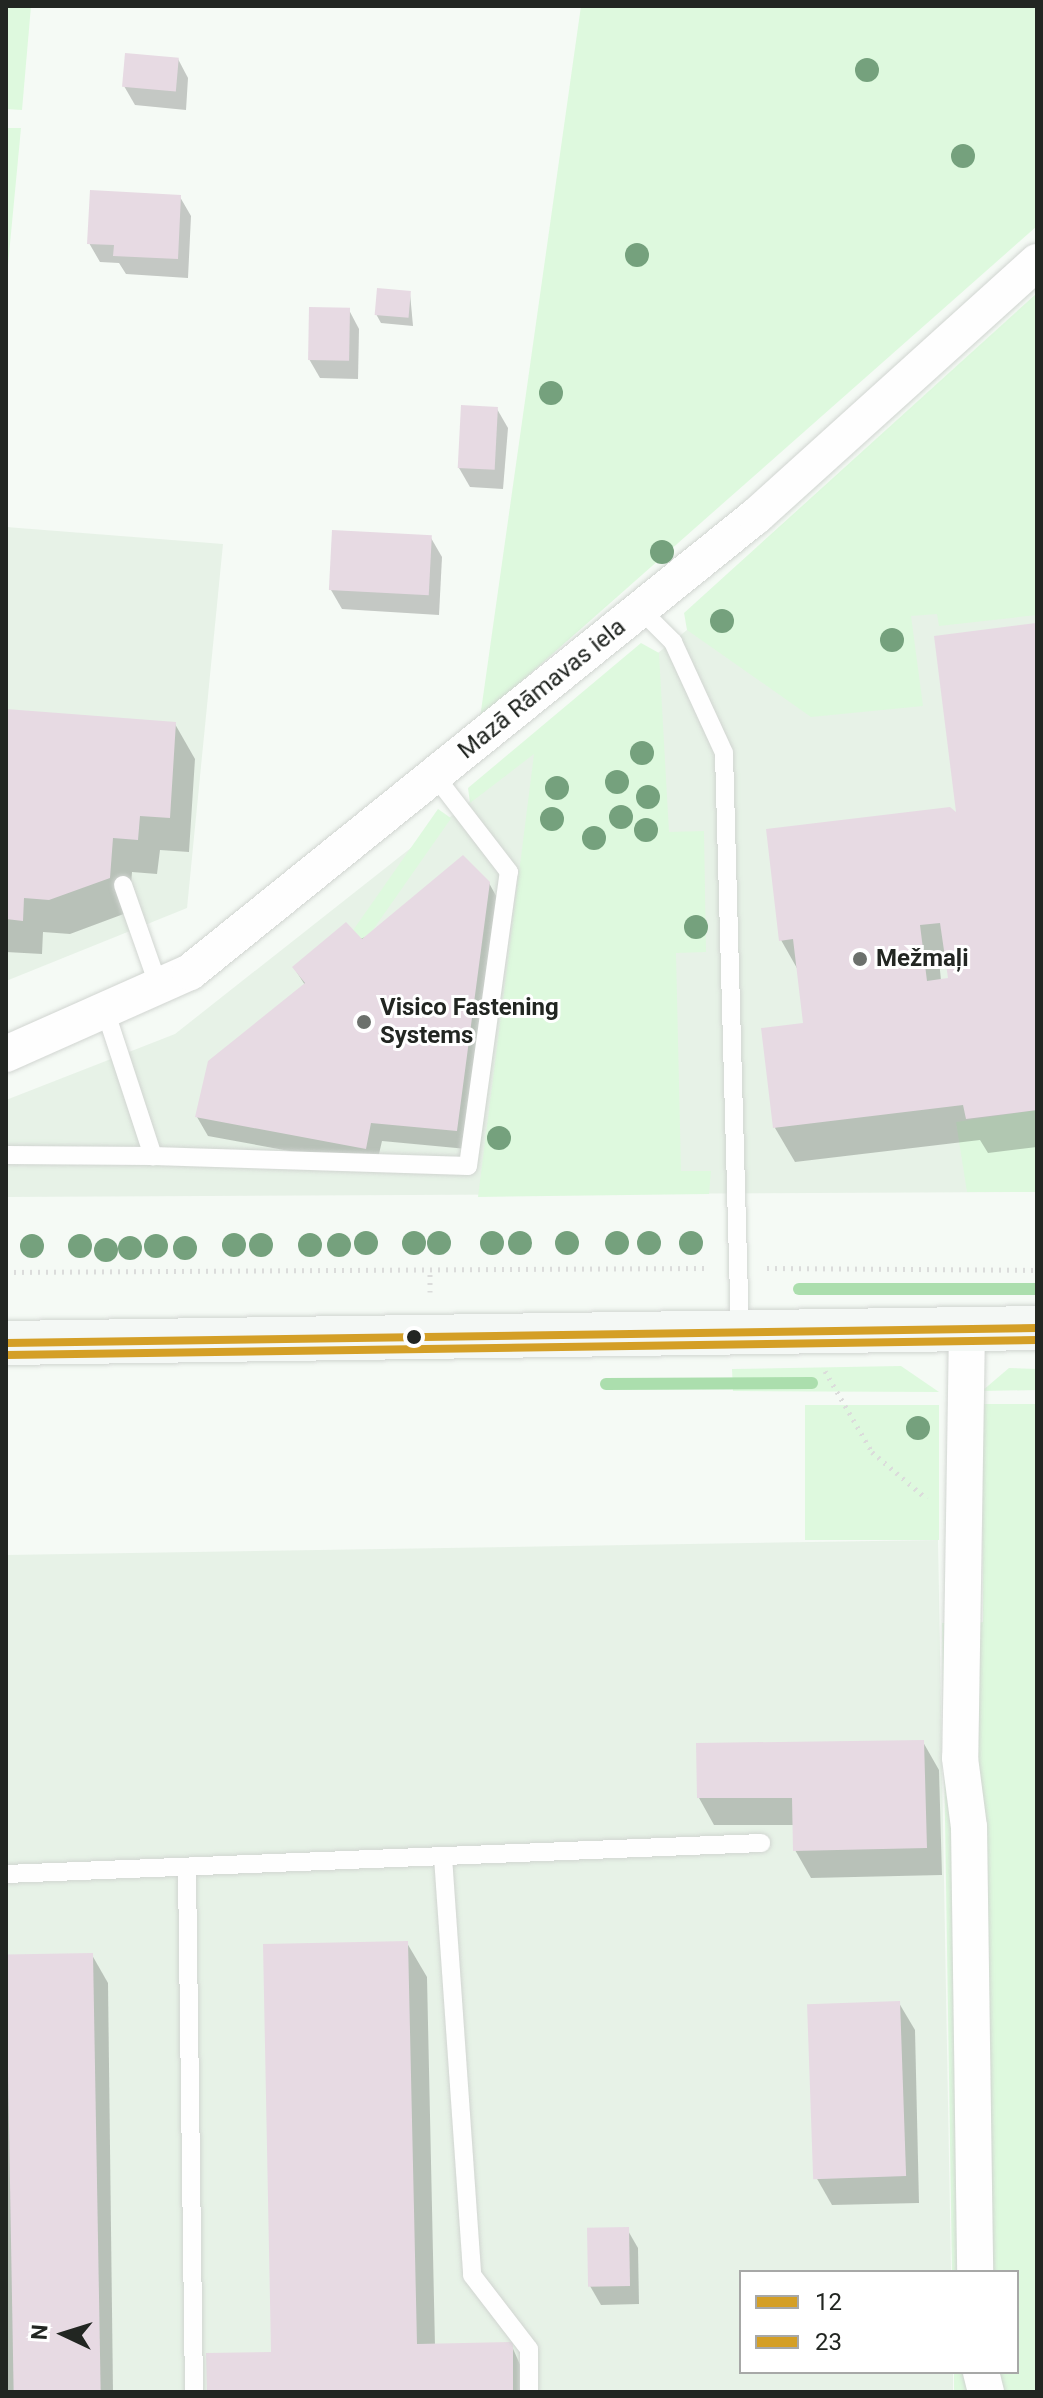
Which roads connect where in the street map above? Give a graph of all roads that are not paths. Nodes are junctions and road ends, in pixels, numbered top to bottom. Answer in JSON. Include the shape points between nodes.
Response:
{"nodes":[{"id":1,"x":1037,"y":262,"type":"edge"},
{"id":2,"x":640,"y":609,"type":"junction"},
{"id":3,"x":435,"y":776,"type":"junction"},
{"id":4,"x":123,"y":885,"type":"dead end"},
{"id":5,"x":159,"y":987,"type":"junction"},
{"id":6,"x":106,"y":1013,"type":"junction"},
{"id":7,"x":6,"y":1054,"type":"edge"},
{"id":8,"x":6,"y":1155,"type":"edge"},
{"id":9,"x":153,"y":1156,"type":"junction"},
{"id":10,"x":1037,"y":1328,"type":"edge"},
{"id":11,"x":967,"y":1329,"type":"junction"},
{"id":12,"x":740,"y":1332,"type":"junction"},
{"id":13,"x":6,"y":1343,"type":"edge"},
{"id":14,"x":761,"y":1843,"type":"dead end"},
{"id":15,"x":443,"y":1857,"type":"junction"},
{"id":16,"x":187,"y":1871,"type":"junction"},
{"id":17,"x":6,"y":1874,"type":"edge"},
{"id":18,"x":975,"y":2270,"type":"edge"},
{"id":19,"x":194,"y":2392,"type":"edge"},
{"id":20,"x":529,"y":2392,"type":"edge"}],
"edges":[{"from":1,"to":2,"type":"street","name":"Mazā Rāmavas iela","via":[[924,371]]},
{"from":2,"to":3,"type":"street","name":"Mazā Rāmavas iela"},
{"from":2,"to":12,"type":"lane","via":[[673,642],[724,753]]},
{"from":3,"to":5,"type":"street","name":"Mazā Rāmavas iela","via":[[190,972]]},
{"from":3,"to":9,"type":"lane","via":[[509,872],[468,1166]]},
{"from":4,"to":5,"type":"lane"},
{"from":5,"to":6,"type":"street","name":"Mazā Rāmavas iela"},
{"from":6,"to":7,"type":"street","name":"Mazā Rāmavas iela"},
{"from":6,"to":9,"type":"lane"},
{"from":8,"to":9,"type":"lane"},
{"from":10,"to":11,"type":"main road"},
{"from":11,"to":12,"type":"main road"},
{"from":11,"to":18,"type":"street","via":[[960,1758],[969,1827]]},
{"from":12,"to":13,"type":"main road"},
{"from":14,"to":15,"type":"lane"},
{"from":15,"to":16,"type":"lane"},
{"from":15,"to":20,"type":"lane","via":[[472,2275],[529,2349]]},
{"from":16,"to":17,"type":"lane"},
{"from":16,"to":19,"type":"lane"}]}
